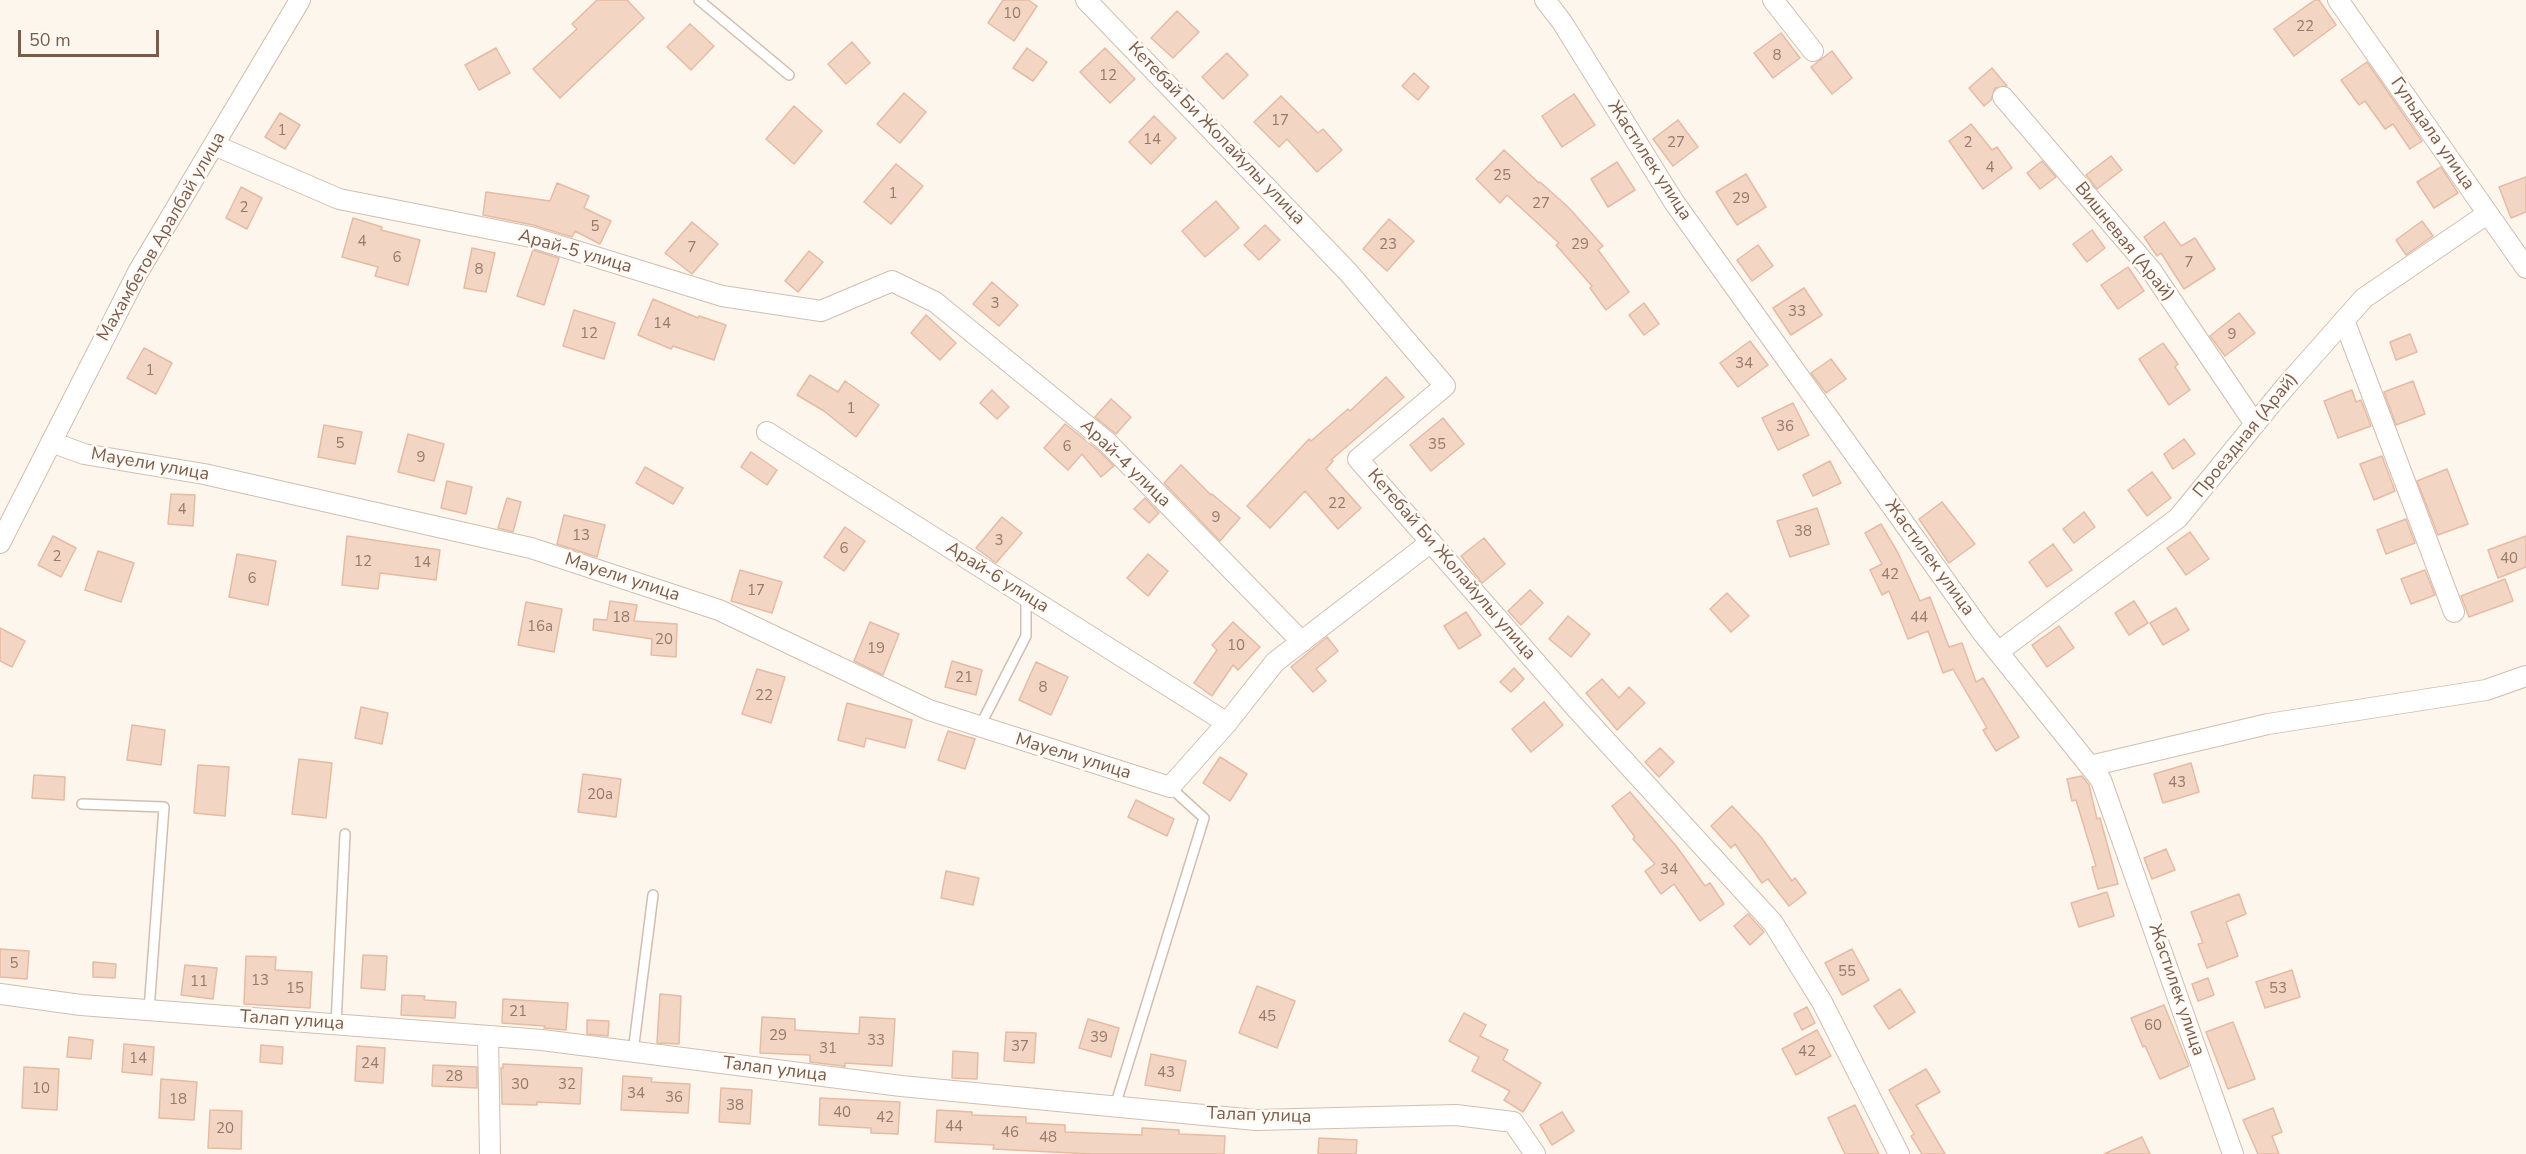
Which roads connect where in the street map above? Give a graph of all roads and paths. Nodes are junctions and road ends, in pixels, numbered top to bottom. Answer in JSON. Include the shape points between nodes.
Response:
{"nodes":[{"id":1,"x":300,"y":0,"type":"edge"},
{"id":2,"x":699,"y":0,"type":"edge"},
{"id":3,"x":1086,"y":0,"type":"edge"},
{"id":4,"x":1545,"y":0,"type":"edge"},
{"id":5,"x":1773,"y":0,"type":"edge"},
{"id":6,"x":2338,"y":0,"type":"edge"},
{"id":7,"x":1813,"y":51,"type":"dead end"},
{"id":8,"x":789,"y":75,"type":"dead end"},
{"id":9,"x":2003,"y":97,"type":"dead end"},
{"id":10,"x":214,"y":145,"type":"junction"},
{"id":11,"x":2487,"y":214,"type":"junction"},
{"id":12,"x":2523,"y":260,"type":"edge"},
{"id":13,"x":935,"y":302,"type":"joint"},
{"id":14,"x":2344,"y":320,"type":"junction"},
{"id":15,"x":2255,"y":424,"type":"junction"},
{"id":16,"x":767,"y":432,"type":"dead end"},
{"id":17,"x":51,"y":442,"type":"junction"},
{"id":18,"x":1431,"y":542,"type":"junction"},
{"id":19,"x":0,"y":543,"type":"edge"},
{"id":20,"x":1026,"y":596,"type":"junction"},
{"id":21,"x":2454,"y":612,"type":"dead end"},
{"id":22,"x":1302,"y":642,"type":"junction"},
{"id":23,"x":1998,"y":652,"type":"junction"},
{"id":24,"x":2526,"y":676,"type":"edge"},
{"id":25,"x":1227,"y":723,"type":"junction"},
{"id":26,"x":979,"y":728,"type":"junction"},
{"id":27,"x":2090,"y":766,"type":"junction"},
{"id":28,"x":1170,"y":787,"type":"junction"},
{"id":29,"x":82,"y":804,"type":"dead end"},
{"id":30,"x":345,"y":834,"type":"dead end"},
{"id":31,"x":653,"y":896,"type":"dead end"},
{"id":32,"x":0,"y":994,"type":"edge"},
{"id":33,"x":149,"y":1010,"type":"junction"},
{"id":34,"x":336,"y":1025,"type":"junction"},
{"id":35,"x":488,"y":1036,"type":"junction"},
{"id":36,"x":633,"y":1052,"type":"junction"},
{"id":37,"x":1114,"y":1106,"type":"junction"},
{"id":38,"x":490,"y":1154,"type":"edge"},
{"id":39,"x":1534,"y":1154,"type":"edge"},
{"id":40,"x":1899,"y":1154,"type":"edge"},
{"id":41,"x":2233,"y":1154,"type":"edge"}],
"edges":[{"from":1,"to":10,"type":"street","name":"Махамбетов Аралбай улица"},
{"from":2,"to":8,"type":"lane"},
{"from":3,"to":18,"type":"street","name":"Кетебай Би Жолайулы улица","via":[[1348,272],[1445,386],[1359,459]]},
{"from":4,"to":23,"type":"street","name":"Жастилек улица","via":[[1674,202]]},
{"from":5,"to":7,"type":"street"},
{"from":6,"to":11,"type":"street","name":"Гульдала улица"},
{"from":9,"to":15,"type":"street","name":"Вишневая (Арай)","via":[[2151,270]]},
{"from":10,"to":13,"type":"street","name":"Арай-5 улица","via":[[339,199],[531,237],[723,296],[821,311],[892,281]]},
{"from":10,"to":17,"type":"street","name":"Махамбетов Аралбай улица","via":[[138,272]]},
{"from":11,"to":12,"type":"street","name":"Гульдала улица"},
{"from":11,"to":14,"type":"street","name":"Проездная (Арай)","via":[[2364,298]]},
{"from":13,"to":22,"type":"street","name":"Арай-4 улица","via":[[1107,442]]},
{"from":14,"to":15,"type":"street","name":"Проездная (Арай)"},
{"from":14,"to":21,"type":"street"},
{"from":15,"to":23,"type":"street","name":"Проездная (Арай)","via":[[2178,518]]},
{"from":16,"to":20,"type":"street","name":"Арай-6 улица"},
{"from":17,"to":19,"type":"street","name":"Махамбетов Аралбай улица"},
{"from":17,"to":26,"type":"street","name":"Мауели улица","via":[[84,454],[204,474],[531,548],[719,610],[929,710]]},
{"from":18,"to":22,"type":"street"},
{"from":18,"to":40,"type":"street","name":"Кетебай Би Жолайулы улица","via":[[1574,706],[1773,923],[1822,1002]]},
{"from":20,"to":25,"type":"street","name":"Арай-6 улица"},
{"from":20,"to":26,"type":"lane","via":[[1026,636]]},
{"from":22,"to":25,"type":"street","via":[[1275,662]]},
{"from":23,"to":27,"type":"street","name":"Жастилек улица"},
{"from":24,"to":27,"type":"street","via":[[2486,690],[2268,724]]},
{"from":25,"to":28,"type":"street"},
{"from":26,"to":28,"type":"street","name":"Мауели улица"},
{"from":27,"to":41,"type":"street","name":"Жастилек улица","via":[[2101,780]]},
{"from":28,"to":37,"type":"lane","via":[[1204,818]]},
{"from":29,"to":33,"type":"lane","via":[[164,807]]},
{"from":30,"to":34,"type":"lane"},
{"from":31,"to":36,"type":"lane"},
{"from":32,"to":33,"type":"street","name":"Талап улица"},
{"from":33,"to":34,"type":"street","name":"Талап улица"},
{"from":34,"to":35,"type":"street","name":"Талап улица"},
{"from":35,"to":36,"type":"street","name":"Талап улица"},
{"from":35,"to":38,"type":"street"},
{"from":36,"to":37,"type":"street","name":"Талап улица","via":[[901,1086]]},
{"from":37,"to":39,"type":"street","name":"Талап улица","via":[[1256,1120],[1456,1115],[1513,1122]]}]}
